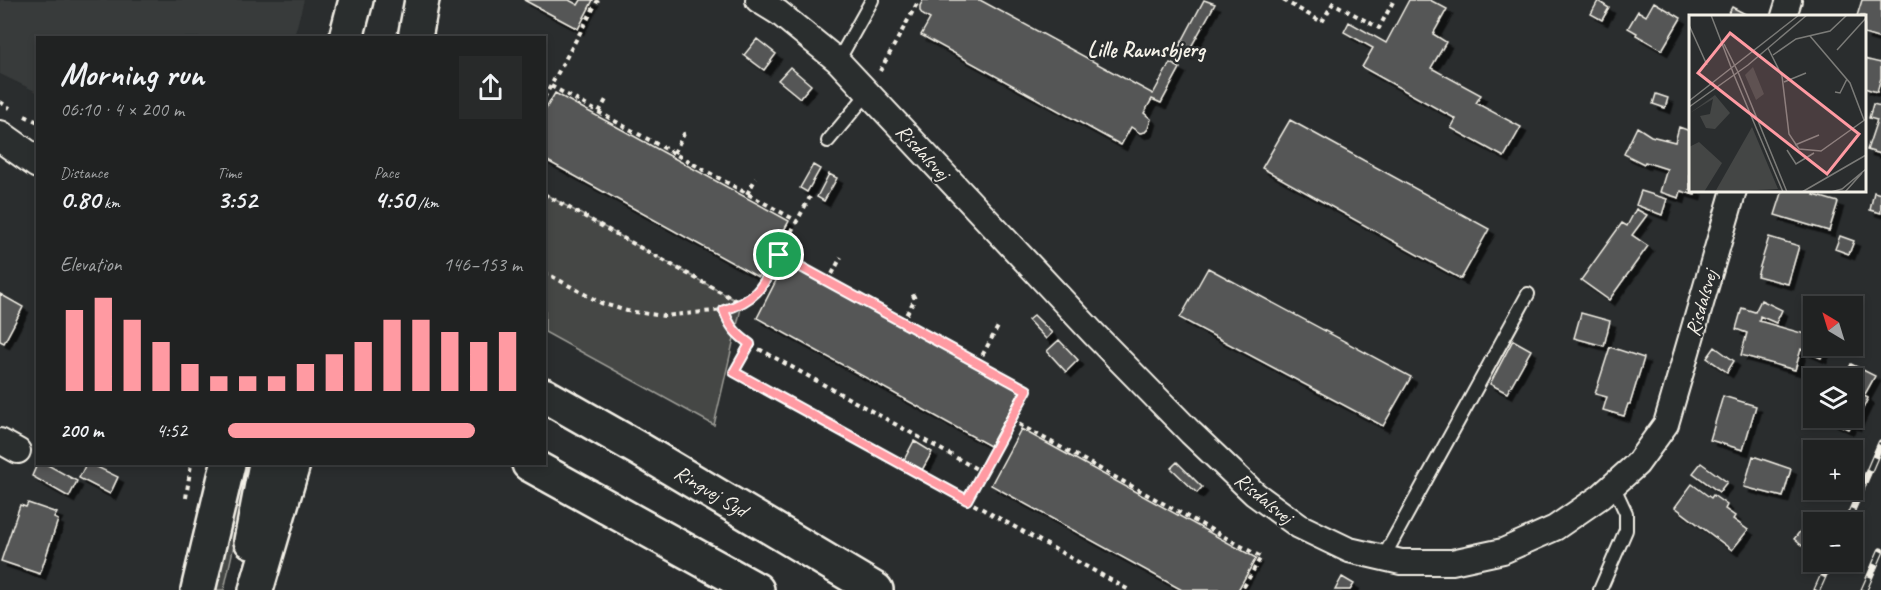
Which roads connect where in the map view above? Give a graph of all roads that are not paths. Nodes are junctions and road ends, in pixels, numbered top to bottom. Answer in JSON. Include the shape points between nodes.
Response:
{"nodes":[{"id":1,"x":356,"y":0,"type":"edge"},
{"id":2,"x":365,"y":0,"type":"edge"},
{"id":3,"x":422,"y":0,"type":"edge"},
{"id":4,"x":758,"y":0,"type":"edge"},
{"id":5,"x":872,"y":0,"type":"edge"},
{"id":6,"x":1789,"y":0,"type":"edge"},
{"id":7,"x":1784,"y":15,"type":"edge"},
{"id":8,"x":347,"y":36,"type":"edge"},
{"id":9,"x":360,"y":36,"type":"edge"},
{"id":10,"x":415,"y":36,"type":"edge"},
{"id":11,"x":838,"y":61,"type":"junction"},
{"id":12,"x":868,"y":93,"type":"junction"},
{"id":13,"x":0,"y":132,"type":"edge"},
{"id":14,"x":36,"y":141,"type":"edge"},
{"id":15,"x":828,"y":141,"type":"dead end"},
{"id":16,"x":36,"y":152,"type":"edge"},
{"id":17,"x":36,"y":161,"type":"edge"},
{"id":18,"x":1733,"y":192,"type":"edge"},
{"id":19,"x":1528,"y":294,"type":"dead end"},
{"id":20,"x":546,"y":396,"type":"edge"},
{"id":21,"x":546,"y":411,"type":"edge"},
{"id":22,"x":639,"y":449,"type":"junction"},
{"id":23,"x":228,"y":465,"type":"edge"},
{"id":24,"x":266,"y":465,"type":"edge"},
{"id":25,"x":293,"y":465,"type":"edge"},
{"id":26,"x":532,"y":465,"type":"edge"},
{"id":27,"x":1613,"y":485,"type":"junction"},
{"id":28,"x":1383,"y":558,"type":"junction"},
{"id":29,"x":198,"y":590,"type":"edge"},
{"id":30,"x":242,"y":590,"type":"edge"},
{"id":31,"x":256,"y":590,"type":"edge"},
{"id":32,"x":757,"y":590,"type":"edge"},
{"id":33,"x":876,"y":590,"type":"edge"},
{"id":34,"x":1600,"y":590,"type":"edge"}],
"edges":[{"from":1,"to":8,"type":"main road"},
{"from":2,"to":9,"type":"main road"},
{"from":3,"to":10,"type":"main road"},
{"from":4,"to":11,"type":"street","name":"Risdalsvej"},
{"from":5,"to":11,"type":"lane"},
{"from":6,"to":7,"type":"street"},
{"from":11,"to":12,"type":"street","name":"Risdalsvej"},
{"from":12,"to":15,"type":"lane"},
{"from":12,"to":28,"type":"street","name":"Risdalsvej","via":[[1094,334],[1255,494],[1309,531],[1349,550]]},
{"from":13,"to":14,"type":"street"},
{"from":13,"to":16,"type":"street"},
{"from":13,"to":17,"type":"street"},
{"from":18,"to":27,"type":"street","name":"Risdalsvej","via":[[1666,424],[1637,464]]},
{"from":19,"to":28,"type":"lane"},
{"from":20,"to":22,"type":"main road","name":"Ringvej Syd"},
{"from":21,"to":22,"type":"main road"},
{"from":22,"to":33,"type":"main road","name":"Ringvej Syd"},
{"from":23,"to":29,"type":"main road"},
{"from":24,"to":30,"type":"main road"},
{"from":25,"to":31,"type":"main road"},
{"from":26,"to":32,"type":"main road"},
{"from":27,"to":28,"type":"street","name":"Risdalsvej","via":[[1555,528],[1503,551],[1452,562]]},
{"from":27,"to":34,"type":"lane","via":[[1626,513],[1626,530]]}]}
